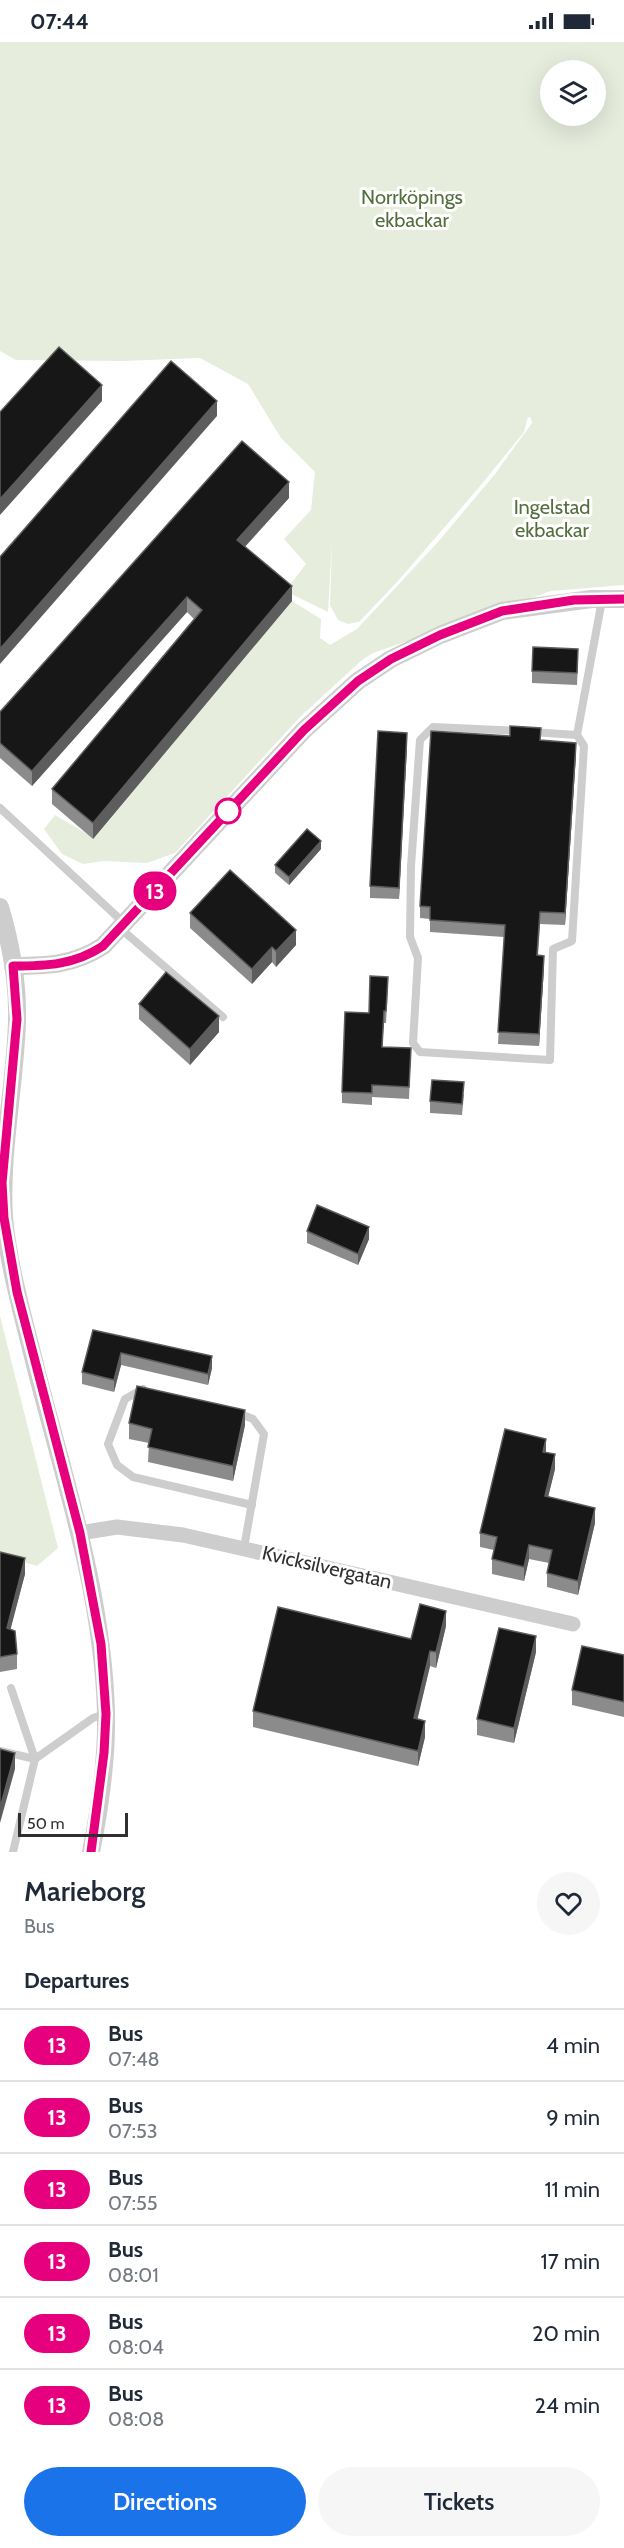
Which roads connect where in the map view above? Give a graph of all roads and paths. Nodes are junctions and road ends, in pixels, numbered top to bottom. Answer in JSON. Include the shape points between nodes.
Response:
{"nodes":[{"id":1,"x":603,"y":599,"type":"junction"},
{"id":2,"x":624,"y":599,"type":"edge"},
{"id":3,"x":577,"y":735,"type":"junction"},
{"id":4,"x":0,"y":808,"type":"edge"},
{"id":5,"x":0,"y":907,"type":"edge"},
{"id":6,"x":123,"y":926,"type":"junction"},
{"id":7,"x":13,"y":966,"type":"junction"},
{"id":8,"x":223,"y":1017,"type":"dead end"},
{"id":9,"x":6,"y":1080,"type":"edge"},
{"id":10,"x":156,"y":1390,"type":"edge"},
{"id":11,"x":225,"y":1409,"type":"edge"},
{"id":12,"x":252,"y":1505,"type":"junction"},
{"id":13,"x":80,"y":1533,"type":"junction"},
{"id":14,"x":244,"y":1548,"type":"junction"},
{"id":15,"x":573,"y":1624,"type":"dead end"},
{"id":16,"x":11,"y":1688,"type":"dead end"},
{"id":17,"x":106,"y":1714,"type":"junction"},
{"id":18,"x":0,"y":1751,"type":"edge"},
{"id":19,"x":35,"y":1759,"type":"junction"},
{"id":20,"x":13,"y":1852,"type":"edge"},
{"id":21,"x":91,"y":1852,"type":"edge"}],
"edges":[{"from":1,"to":2,"type":"street"},
{"from":1,"to":3,"type":"lane"},
{"from":1,"to":6,"type":"street","via":[[502,611],[440,635],[391,659],[358,681],[304,730]]},
{"from":3,"to":3,"type":"lane","via":[[433,727],[420,740],[410,937],[418,958],[413,1043],[420,1052],[550,1060],[553,949],[572,941],[584,746]]},
{"from":4,"to":6,"type":"lane"},
{"from":5,"to":7,"type":"street"},
{"from":6,"to":7,"type":"street","via":[[103,946],[80,959],[44,966]]},
{"from":6,"to":8,"type":"lane"},
{"from":7,"to":9,"type":"street","via":[[17,1019]]},
{"from":9,"to":13,"type":"street","via":[[2,1183],[6,1234],[17,1292]]},
{"from":10,"to":12,"type":"lane","via":[[145,1388],[125,1399],[108,1444],[117,1465],[133,1477]]},
{"from":11,"to":12,"type":"lane","via":[[253,1419],[264,1434]]},
{"from":12,"to":14,"type":"lane"},
{"from":13,"to":14,"type":"street","name":"Kvicksilvergatan","via":[[117,1527],[145,1529]]},
{"from":13,"to":17,"type":"street","via":[[97,1615]]},
{"from":14,"to":15,"type":"street","name":"Kvicksilvergatan"},
{"from":16,"to":19,"type":"lane"},
{"from":17,"to":19,"type":"lane","via":[[93,1718]]},
{"from":17,"to":21,"type":"street"},
{"from":18,"to":19,"type":"lane"},
{"from":19,"to":20,"type":"lane"}]}
